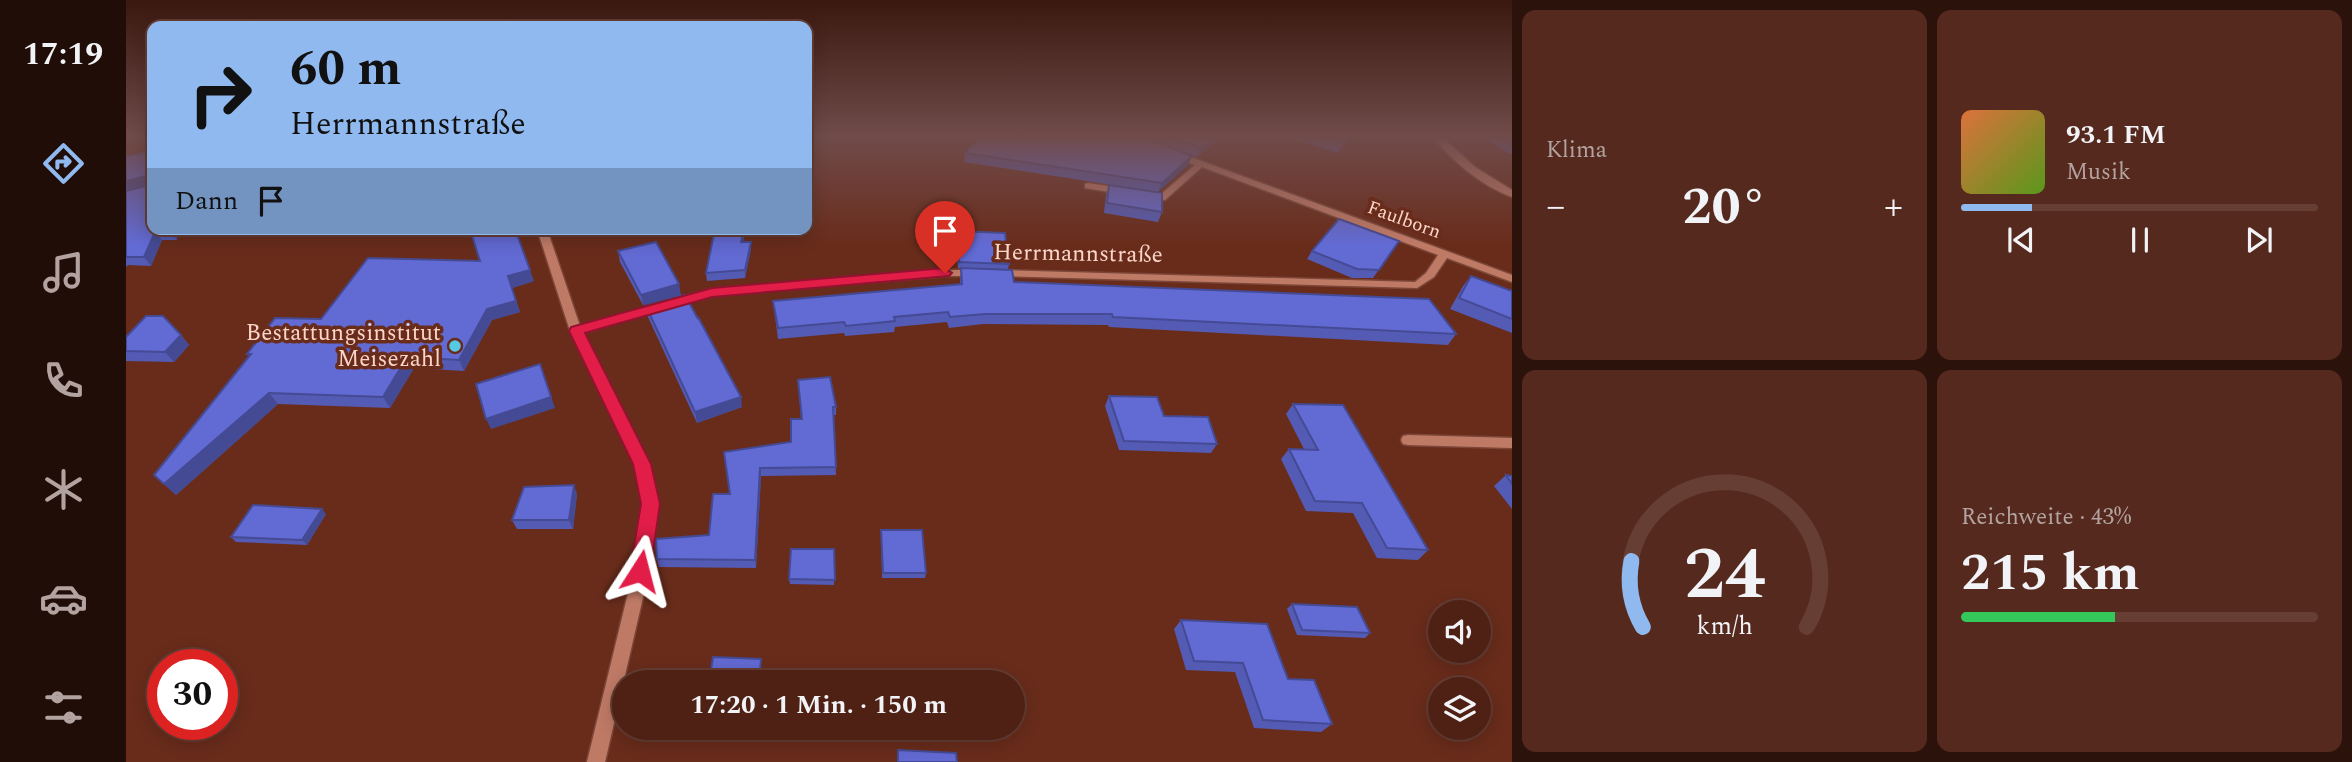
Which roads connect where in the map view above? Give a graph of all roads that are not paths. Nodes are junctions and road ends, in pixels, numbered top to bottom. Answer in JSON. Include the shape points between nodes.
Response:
{"nodes":[{"id":1,"x":1191,"y":173,"type":"edge"},
{"id":2,"x":1224,"y":173,"type":"edge"},
{"id":3,"x":1474,"y":173,"type":"edge"},
{"id":4,"x":1087,"y":186,"type":"edge"},
{"id":5,"x":1512,"y":194,"type":"edge"},
{"id":6,"x":544,"y":235,"type":"edge"},
{"id":7,"x":1445,"y":253,"type":"junction"},
{"id":8,"x":1512,"y":279,"type":"edge"},
{"id":9,"x":576,"y":331,"type":"junction"},
{"id":10,"x":1408,"y":440,"type":"dead end"},
{"id":11,"x":1512,"y":443,"type":"edge"},
{"id":12,"x":596,"y":762,"type":"edge"}],
"edges":[{"from":1,"to":4,"type":"street","via":[[1162,198]]},
{"from":2,"to":7,"type":"street","name":"Faulborn"},
{"from":3,"to":5,"type":"street"},
{"from":6,"to":9,"type":"street"},
{"from":7,"to":8,"type":"street","name":"Faulborn"},
{"from":7,"to":9,"type":"street","name":"Herrmannstraße","via":[[1417,285],[945,273],[712,292]]},
{"from":9,"to":12,"type":"street","via":[[642,464],[650,504],[636,593]]},
{"from":10,"to":11,"type":"street"}]}
